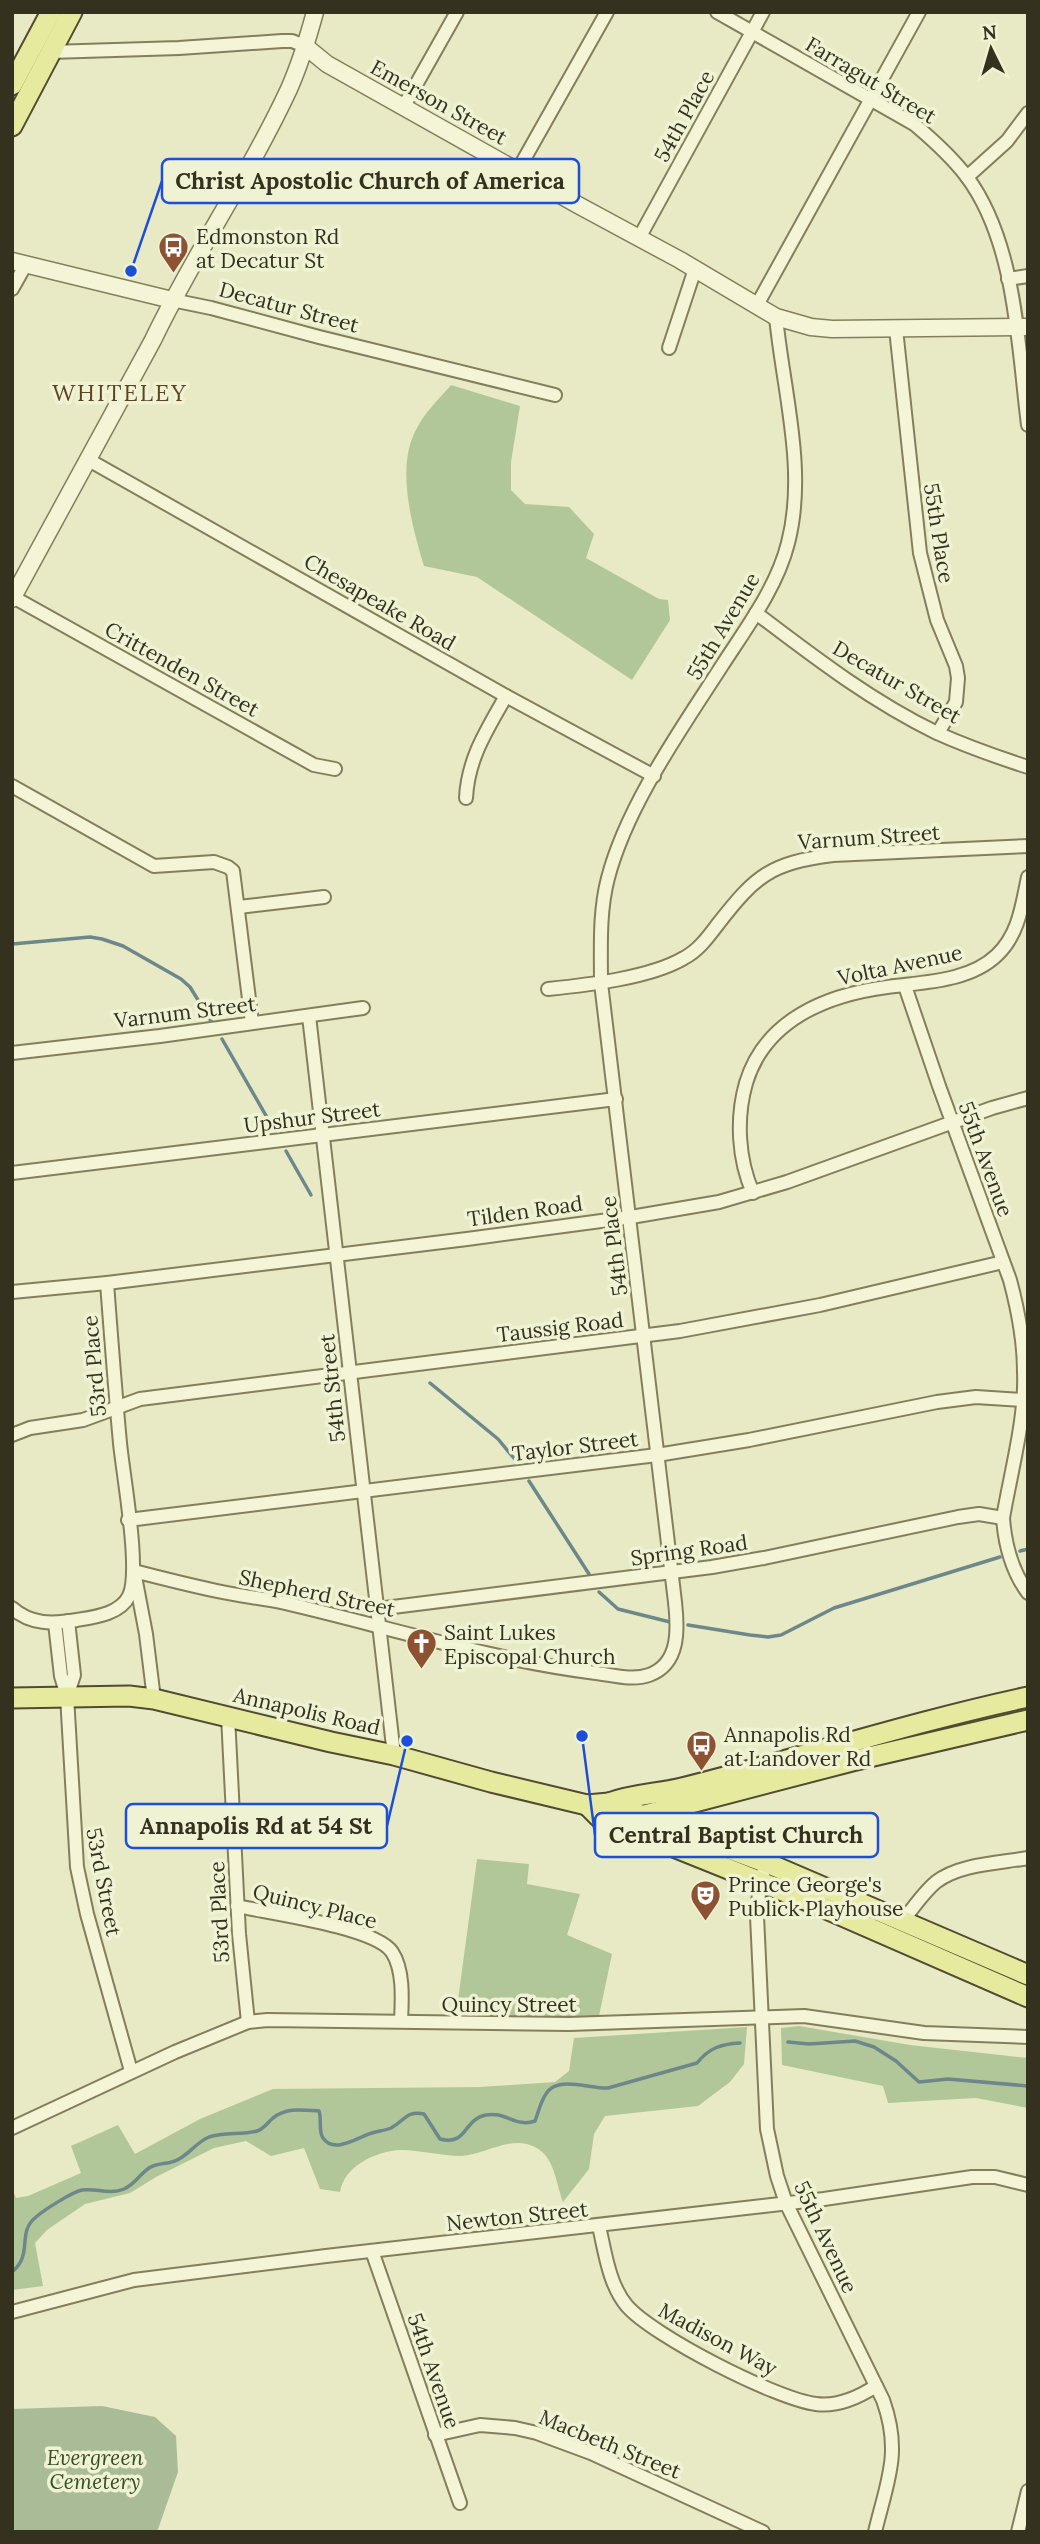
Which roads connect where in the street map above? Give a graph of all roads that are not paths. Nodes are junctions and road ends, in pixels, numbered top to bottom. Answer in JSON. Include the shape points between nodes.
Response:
{"nodes":[{"id":1,"x":51,"y":12,"type":"edge"},
{"id":2,"x":72,"y":12,"type":"edge"},
{"id":3,"x":315,"y":12,"type":"edge"},
{"id":4,"x":457,"y":12,"type":"edge"},
{"id":5,"x":607,"y":12,"type":"edge"},
{"id":6,"x":717,"y":12,"type":"edge"},
{"id":7,"x":762,"y":12,"type":"edge"},
{"id":8,"x":919,"y":12,"type":"edge"},
{"id":9,"x":752,"y":32,"type":"junction"},
{"id":10,"x":305,"y":46,"type":"junction"},
{"id":11,"x":50,"y":52,"type":"junction"},
{"id":12,"x":12,"y":85,"type":"edge"},
{"id":13,"x":870,"y":99,"type":"junction"},
{"id":14,"x":404,"y":106,"type":"junction"},
{"id":15,"x":1028,"y":113,"type":"edge"},
{"id":16,"x":12,"y":126,"type":"edge"},
{"id":17,"x":518,"y":170,"type":"junction"},
{"id":18,"x":967,"y":177,"type":"junction"},
{"id":19,"x":639,"y":238,"type":"junction"},
{"id":20,"x":19,"y":263,"type":"edge"},
{"id":21,"x":695,"y":269,"type":"junction"},
{"id":22,"x":1028,"y":276,"type":"edge"},
{"id":23,"x":1008,"y":279,"type":"junction"},
{"id":24,"x":12,"y":289,"type":"edge"},
{"id":25,"x":172,"y":300,"type":"junction"},
{"id":26,"x":757,"y":305,"type":"junction"},
{"id":27,"x":776,"y":317,"type":"junction"},
{"id":28,"x":1022,"y":327,"type":"edge"},
{"id":29,"x":896,"y":329,"type":"junction"},
{"id":30,"x":669,"y":348,"type":"dead end"},
{"id":31,"x":555,"y":395,"type":"dead end"},
{"id":32,"x":1028,"y":425,"type":"edge"},
{"id":33,"x":87,"y":459,"type":"junction"},
{"id":34,"x":13,"y":598,"type":"edge"},
{"id":35,"x":756,"y":613,"type":"junction"},
{"id":36,"x":506,"y":696,"type":"junction"},
{"id":37,"x":938,"y":733,"type":"junction"},
{"id":38,"x":1028,"y":767,"type":"edge"},
{"id":39,"x":335,"y":769,"type":"dead end"},
{"id":40,"x":654,"y":776,"type":"junction"},
{"id":41,"x":12,"y":786,"type":"edge"},
{"id":42,"x":466,"y":798,"type":"dead end"},
{"id":43,"x":1028,"y":846,"type":"edge"},
{"id":44,"x":1028,"y":877,"type":"edge"},
{"id":45,"x":324,"y":897,"type":"dead end"},
{"id":46,"x":239,"y":903,"type":"junction"},
{"id":47,"x":601,"y":983,"type":"junction"},
{"id":48,"x":905,"y":986,"type":"junction"},
{"id":49,"x":548,"y":989,"type":"dead end"},
{"id":50,"x":363,"y":1008,"type":"dead end"},
{"id":51,"x":309,"y":1016,"type":"junction"},
{"id":52,"x":252,"y":1023,"type":"junction"},
{"id":53,"x":12,"y":1053,"type":"edge"},
{"id":54,"x":1028,"y":1098,"type":"edge"},
{"id":55,"x":616,"y":1099,"type":"junction"},
{"id":56,"x":951,"y":1122,"type":"junction"},
{"id":57,"x":323,"y":1135,"type":"junction"},
{"id":58,"x":12,"y":1172,"type":"edge"},
{"id":59,"x":753,"y":1193,"type":"junction"},
{"id":60,"x":631,"y":1217,"type":"junction"},
{"id":61,"x":337,"y":1255,"type":"junction"},
{"id":62,"x":1003,"y":1262,"type":"junction"},
{"id":63,"x":107,"y":1283,"type":"junction"},
{"id":64,"x":12,"y":1292,"type":"edge"},
{"id":65,"x":644,"y":1337,"type":"junction"},
{"id":66,"x":350,"y":1372,"type":"junction"},
{"id":67,"x":1023,"y":1400,"type":"junction"},
{"id":68,"x":117,"y":1407,"type":"junction"},
{"id":69,"x":12,"y":1435,"type":"edge"},
{"id":70,"x":657,"y":1455,"type":"junction"},
{"id":71,"x":363,"y":1492,"type":"junction"},
{"id":72,"x":1003,"y":1518,"type":"junction"},
{"id":73,"x":128,"y":1520,"type":"junction"},
{"id":74,"x":134,"y":1571,"type":"junction"},
{"id":75,"x":672,"y":1573,"type":"junction"},
{"id":76,"x":1028,"y":1593,"type":"edge"},
{"id":77,"x":12,"y":1608,"type":"edge"},
{"id":78,"x":377,"y":1609,"type":"junction"},
{"id":79,"x":62,"y":1622,"type":"junction"},
{"id":80,"x":379,"y":1626,"type":"junction"},
{"id":81,"x":616,"y":1675,"type":"joint"},
{"id":82,"x":67,"y":1696,"type":"junction"},
{"id":83,"x":1028,"y":1697,"type":"edge"},
{"id":84,"x":12,"y":1698,"type":"edge"},
{"id":85,"x":154,"y":1699,"type":"junction"},
{"id":86,"x":228,"y":1716,"type":"junction"},
{"id":87,"x":1028,"y":1720,"type":"edge"},
{"id":88,"x":394,"y":1755,"type":"junction"},
{"id":89,"x":609,"y":1803,"type":"junction"},
{"id":90,"x":587,"y":1805,"type":"junction"},
{"id":91,"x":685,"y":1805,"type":"junction"},
{"id":92,"x":640,"y":1816,"type":"junction"},
{"id":93,"x":620,"y":1824,"type":"junction"},
{"id":94,"x":685,"y":1830,"type":"junction"},
{"id":95,"x":1028,"y":1858,"type":"edge"},
{"id":96,"x":764,"y":1872,"type":"junction"},
{"id":97,"x":237,"y":1906,"type":"junction"},
{"id":98,"x":903,"y":1921,"type":"junction"},
{"id":99,"x":1028,"y":1975,"type":"edge"},
{"id":100,"x":1028,"y":1997,"type":"edge"},
{"id":101,"x":762,"y":2017,"type":"junction"},
{"id":102,"x":401,"y":2021,"type":"junction"},
{"id":103,"x":248,"y":2022,"type":"junction"},
{"id":104,"x":1028,"y":2037,"type":"edge"},
{"id":105,"x":131,"y":2071,"type":"junction"},
{"id":106,"x":12,"y":2128,"type":"edge"},
{"id":107,"x":1028,"y":2185,"type":"edge"},
{"id":108,"x":786,"y":2203,"type":"junction"},
{"id":109,"x":599,"y":2226,"type":"junction"},
{"id":110,"x":372,"y":2251,"type":"junction"},
{"id":111,"x":12,"y":2312,"type":"edge"},
{"id":112,"x":876,"y":2386,"type":"junction"},
{"id":113,"x":435,"y":2435,"type":"junction"},
{"id":114,"x":1028,"y":2491,"type":"edge"},
{"id":115,"x":460,"y":2504,"type":"dead end"},
{"id":116,"x":763,"y":2532,"type":"edge"},
{"id":117,"x":875,"y":2532,"type":"edge"},
{"id":118,"x":1018,"y":2532,"type":"edge"}],
"edges":[{"from":1,"to":12,"type":"main road"},
{"from":2,"to":11,"type":"main road"},
{"from":3,"to":10,"type":"street"},
{"from":4,"to":14,"type":"street"},
{"from":5,"to":17,"type":"street"},
{"from":6,"to":9,"type":"street","name":"Farragut Street"},
{"from":7,"to":9,"type":"street","name":"54th Place"},
{"from":8,"to":13,"type":"street"},
{"from":9,"to":13,"type":"street","name":"Farragut Street"},
{"from":9,"to":19,"type":"street","name":"54th Place"},
{"from":10,"to":11,"type":"street","via":[[282,41]]},
{"from":10,"to":14,"type":"street","name":"Emerson Street","via":[[327,64]]},
{"from":10,"to":25,"type":"street","via":[[270,126]]},
{"from":11,"to":16,"type":"main road"},
{"from":13,"to":18,"type":"street","name":"Farragut Street","via":[[932,138]]},
{"from":13,"to":26,"type":"street"},
{"from":14,"to":17,"type":"street","name":"Emerson Street"},
{"from":15,"to":18,"type":"street","via":[[1007,141]]},
{"from":17,"to":19,"type":"street","name":"Emerson Street"},
{"from":18,"to":23,"type":"street","name":"Farragut Street","via":[[989,216]]},
{"from":19,"to":21,"type":"street","name":"Emerson Street"},
{"from":20,"to":24,"type":"street"},
{"from":20,"to":25,"type":"street","name":"Decatur Street"},
{"from":21,"to":26,"type":"street","name":"Emerson Street"},
{"from":21,"to":30,"type":"street"},
{"from":22,"to":23,"type":"street"},
{"from":23,"to":28,"type":"street","name":"Farragut Street"},
{"from":25,"to":31,"type":"street","name":"Decatur Street"},
{"from":25,"to":33,"type":"street"},
{"from":26,"to":27,"type":"street","name":"Emerson Street"},
{"from":27,"to":29,"type":"street","name":"Emerson Street","via":[[811,327]]},
{"from":27,"to":35,"type":"street","name":"55th Avenue","via":[[792,440],[793,514],[788,547]]},
{"from":28,"to":29,"type":"street","name":"Emerson Street"},
{"from":28,"to":32,"type":"street","name":"Farragut Street"},
{"from":29,"to":37,"type":"street","name":"55th Place","via":[[920,553],[958,678],[956,702]]},
{"from":33,"to":34,"type":"street"},
{"from":33,"to":36,"type":"street","name":"Chesapeake Road"},
{"from":34,"to":39,"type":"street","name":"Crittenden Street","via":[[314,765]]},
{"from":35,"to":37,"type":"street","name":"Decatur Street","via":[[855,686]]},
{"from":35,"to":40,"type":"street","name":"55th Avenue"},
{"from":36,"to":40,"type":"street","name":"Chesapeake Road"},
{"from":36,"to":42,"type":"street","via":[[477,747]]},
{"from":37,"to":38,"type":"street","name":"Decatur Street"},
{"from":40,"to":47,"type":"street","name":"54th Place","via":[[628,821],[608,879]]},
{"from":41,"to":46,"type":"street","via":[[154,866],[205,862],[228,867],[235,876]]},
{"from":43,"to":47,"type":"street","name":"Varnum Street","via":[[833,855],[777,866],[740,895],[700,946],[684,958]]},
{"from":44,"to":48,"type":"street","name":"Volta Avenue","via":[[1015,929],[996,956],[960,975]]},
{"from":45,"to":46,"type":"street"},
{"from":46,"to":52,"type":"street"},
{"from":47,"to":49,"type":"street","name":"Varnum Street"},
{"from":47,"to":55,"type":"street","name":"54th Place"},
{"from":48,"to":56,"type":"street","name":"55th Avenue"},
{"from":48,"to":59,"type":"street","name":"Volta Avenue","via":[[854,993],[819,1004],[786,1023],[759,1053],[745,1089],[740,1133]]},
{"from":50,"to":51,"type":"street","name":"Varnum Street"},
{"from":51,"to":52,"type":"street","name":"Varnum Street"},
{"from":51,"to":57,"type":"street","name":"54th Street"},
{"from":52,"to":53,"type":"street","name":"Varnum Street"},
{"from":54,"to":56,"type":"street","name":"Tilden Road"},
{"from":55,"to":57,"type":"street","name":"Upshur Street"},
{"from":55,"to":60,"type":"street","name":"54th Place"},
{"from":56,"to":59,"type":"street","name":"Tilden Road"},
{"from":56,"to":62,"type":"street","name":"55th Avenue"},
{"from":57,"to":58,"type":"street","name":"Upshur Street"},
{"from":57,"to":61,"type":"street","name":"54th Street"},
{"from":59,"to":60,"type":"street","name":"Tilden Road"},
{"from":60,"to":61,"type":"street","name":"Tilden Road"},
{"from":60,"to":65,"type":"street","name":"54th Place"},
{"from":61,"to":63,"type":"street","name":"Tilden Road"},
{"from":61,"to":66,"type":"street","name":"54th Street"},
{"from":62,"to":65,"type":"street","name":"Taussig Road","via":[[786,1312]]},
{"from":62,"to":67,"type":"street","name":"55th Avenue","via":[[1021,1329]]},
{"from":63,"to":64,"type":"street","name":"Tilden Road"},
{"from":63,"to":68,"type":"street","name":"53rd Place"},
{"from":65,"to":66,"type":"street","name":"Taussig Road"},
{"from":65,"to":70,"type":"street","name":"54th Place"},
{"from":66,"to":68,"type":"street","name":"Taussig Road","via":[[166,1395]]},
{"from":66,"to":71,"type":"street","name":"54th Street"},
{"from":67,"to":70,"type":"street","name":"Taylor Street","via":[[937,1402]]},
{"from":67,"to":72,"type":"street","name":"55th Avenue"},
{"from":68,"to":69,"type":"street","name":"Taussig Road","via":[[83,1420]]},
{"from":68,"to":73,"type":"street","name":"53rd Place"},
{"from":70,"to":71,"type":"street","name":"Taylor Street"},
{"from":70,"to":75,"type":"street","name":"54th Place"},
{"from":71,"to":73,"type":"street","name":"Taylor Street"},
{"from":71,"to":78,"type":"street","name":"54th Street"},
{"from":72,"to":75,"type":"street","name":"Spring Road","via":[[958,1517]]},
{"from":72,"to":76,"type":"street","name":"55th Avenue","via":[[1011,1564]]},
{"from":73,"to":74,"type":"street","name":"53rd Place"},
{"from":74,"to":79,"type":"street","name":"53rd Place","via":[[130,1595],[119,1607]]},
{"from":74,"to":80,"type":"street","name":"Shepherd Street"},
{"from":74,"to":85,"type":"street","name":"53rd Place"},
{"from":75,"to":78,"type":"street","name":"Spring Road"},
{"from":75,"to":81,"type":"street","name":"54th Place","via":[[678,1625],[670,1657],[650,1675]]},
{"from":77,"to":79,"type":"street","via":[[33,1621]]},
{"from":78,"to":80,"type":"street","name":"54th Street"},
{"from":79,"to":82,"type":"street","name":"53rd Street","via":[[61,1676]]},
{"from":80,"to":81,"type":"street","name":"Shepherd Street","via":[[525,1662]]},
{"from":80,"to":88,"type":"street","name":"54th Street"},
{"from":82,"to":84,"type":"main road","name":"Annapolis Road"},
{"from":82,"to":85,"type":"main road","name":"Annapolis Road"},
{"from":82,"to":105,"type":"street","name":"53rd Street","via":[[76,1867]]},
{"from":83,"to":89,"type":"main road"},
{"from":85,"to":86,"type":"main road","name":"Annapolis Road"},
{"from":86,"to":88,"type":"main road","name":"Annapolis Road"},
{"from":86,"to":97,"type":"street","name":"53rd Place"},
{"from":87,"to":91,"type":"main road"},
{"from":88,"to":90,"type":"main road","name":"Annapolis Road"},
{"from":89,"to":90,"type":"main road"},
{"from":89,"to":92,"type":"main road"},
{"from":90,"to":93,"type":"main road","via":[[599,1816]]},
{"from":91,"to":92,"type":"main road"},
{"from":91,"to":94,"type":"main road"},
{"from":92,"to":93,"type":"main road"},
{"from":92,"to":94,"type":"main road"},
{"from":93,"to":96,"type":"main road"},
{"from":94,"to":96,"type":"main road"},
{"from":95,"to":98,"type":"street","via":[[944,1877]]},
{"from":96,"to":98,"type":"main road"},
{"from":96,"to":100,"type":"main road"},
{"from":96,"to":101,"type":"street","name":"55th Avenue","via":[[757,1916]]},
{"from":97,"to":102,"type":"street","name":"Quincy Place","via":[[361,1933],[384,1943],[398,1967]]},
{"from":97,"to":103,"type":"street","name":"53rd Place"},
{"from":98,"to":99,"type":"main road"},
{"from":101,"to":102,"type":"street","name":"Quincy Street","via":[[569,2024]]},
{"from":101,"to":104,"type":"street","name":"Quincy Street","via":[[804,2016],[924,2033]]},
{"from":101,"to":108,"type":"street","name":"55th Avenue","via":[[767,2129]]},
{"from":102,"to":103,"type":"street","name":"Quincy Street"},
{"from":103,"to":105,"type":"street","name":"Quincy Street"},
{"from":105,"to":106,"type":"street","name":"Quincy Street"},
{"from":107,"to":108,"type":"street","name":"Newton Street","via":[[995,2177],[972,2178]]},
{"from":108,"to":109,"type":"street","name":"Newton Street"},
{"from":108,"to":112,"type":"street","name":"55th Avenue"},
{"from":109,"to":110,"type":"street","name":"Newton Street"},
{"from":109,"to":112,"type":"street","name":"Madison Way","via":[[611,2276],[625,2304],[669,2338],[759,2384],[816,2404],[846,2400]]},
{"from":110,"to":111,"type":"street","name":"Newton Street","via":[[134,2280]]},
{"from":110,"to":113,"type":"street","name":"54th Avenue"},
{"from":112,"to":117,"type":"street","name":"55th Avenue","via":[[893,2436],[889,2477]]},
{"from":113,"to":115,"type":"street","name":"54th Avenue"},
{"from":113,"to":116,"type":"street","name":"Macbeth Street","via":[[480,2425],[537,2433]]},
{"from":114,"to":118,"type":"street"}]}
